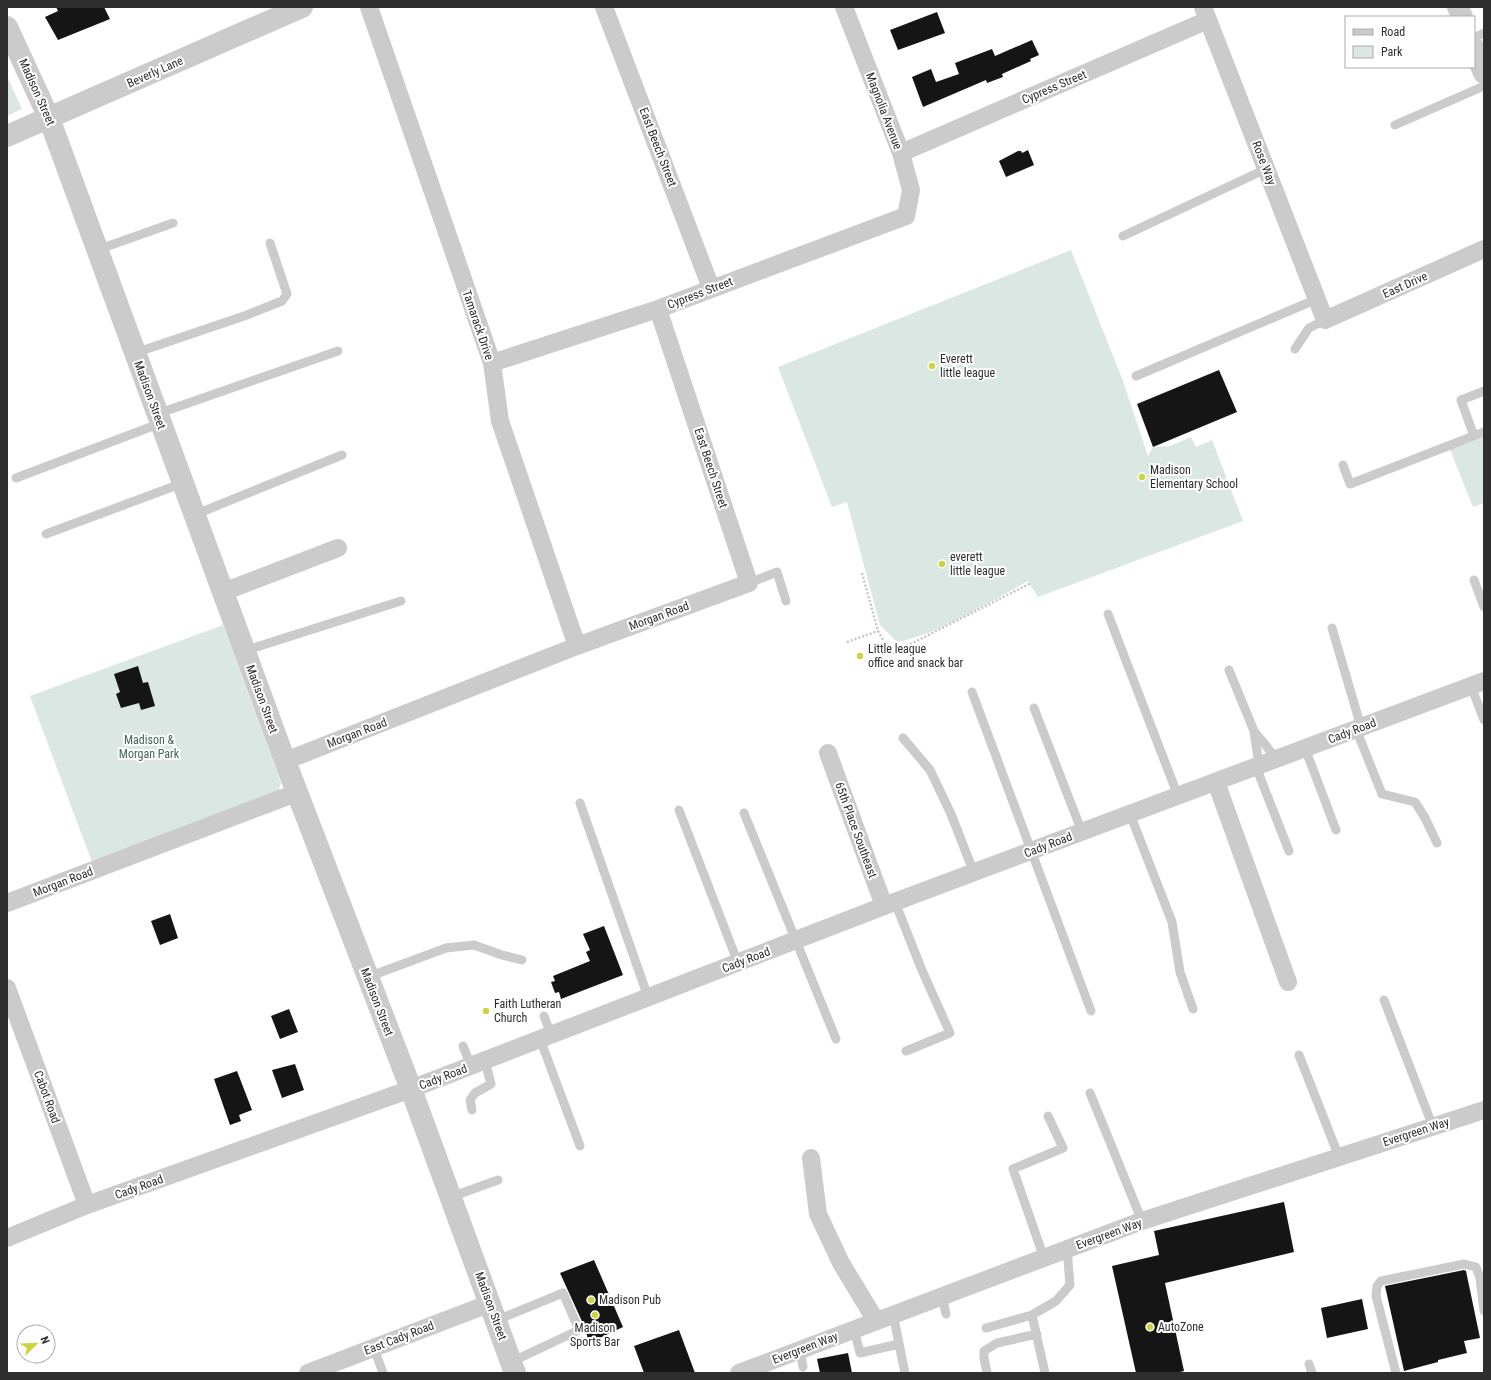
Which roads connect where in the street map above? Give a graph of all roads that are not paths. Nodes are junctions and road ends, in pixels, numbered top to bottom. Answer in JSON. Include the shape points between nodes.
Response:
{"nodes":[{"id":1,"x":302,"y":7,"type":"edge"},
{"id":2,"x":369,"y":7,"type":"edge"},
{"id":3,"x":604,"y":7,"type":"edge"},
{"id":4,"x":844,"y":7,"type":"edge"},
{"id":5,"x":1205,"y":14,"type":"edge"},
{"id":6,"x":7,"y":27,"type":"edge"},
{"id":7,"x":1475,"y":50,"type":"edge"},
{"id":8,"x":1484,"y":73,"type":"edge"},
{"id":9,"x":1484,"y":86,"type":"edge"},
{"id":10,"x":49,"y":118,"type":"junction"},
{"id":11,"x":1395,"y":125,"type":"dead end"},
{"id":12,"x":7,"y":136,"type":"edge"},
{"id":13,"x":901,"y":153,"type":"junction"},
{"id":14,"x":1266,"y":169,"type":"junction"},
{"id":15,"x":906,"y":216,"type":"joint"},
{"id":16,"x":173,"y":222,"type":"dead end"},
{"id":17,"x":1123,"y":236,"type":"dead end"},
{"id":18,"x":270,"y":243,"type":"dead end"},
{"id":19,"x":1484,"y":249,"type":"edge"},
{"id":20,"x":97,"y":250,"type":"junction"},
{"id":21,"x":711,"y":288,"type":"junction"},
{"id":22,"x":1317,"y":299,"type":"junction"},
{"id":23,"x":658,"y":309,"type":"junction"},
{"id":24,"x":1325,"y":320,"type":"junction"},
{"id":25,"x":1295,"y":349,"type":"dead end"},
{"id":26,"x":338,"y":351,"type":"dead end"},
{"id":27,"x":135,"y":354,"type":"junction"},
{"id":28,"x":492,"y":363,"type":"junction"},
{"id":29,"x":1136,"y":376,"type":"dead end"},
{"id":30,"x":1484,"y":391,"type":"edge"},
{"id":31,"x":159,"y":419,"type":"junction"},
{"id":32,"x":1484,"y":432,"type":"edge"},
{"id":33,"x":1474,"y":436,"type":"junction"},
{"id":34,"x":342,"y":455,"type":"dead end"},
{"id":35,"x":1342,"y":465,"type":"dead end"},
{"id":36,"x":16,"y":478,"type":"dead end"},
{"id":37,"x":183,"y":483,"type":"junction"},
{"id":38,"x":194,"y":514,"type":"junction"},
{"id":39,"x":46,"y":534,"type":"dead end"},
{"id":40,"x":338,"y":548,"type":"dead end"},
{"id":41,"x":1474,"y":580,"type":"dead end"},
{"id":42,"x":749,"y":583,"type":"junction"},
{"id":43,"x":222,"y":592,"type":"junction"},
{"id":44,"x":401,"y":601,"type":"dead end"},
{"id":45,"x":786,"y":601,"type":"dead end"},
{"id":46,"x":1484,"y":607,"type":"edge"},
{"id":47,"x":1108,"y":614,"type":"dead end"},
{"id":48,"x":1332,"y":628,"type":"dead end"},
{"id":49,"x":577,"y":646,"type":"junction"},
{"id":50,"x":244,"y":651,"type":"junction"},
{"id":51,"x":1229,"y":670,"type":"dead end"},
{"id":52,"x":1477,"y":683,"type":"edge"},
{"id":53,"x":972,"y":692,"type":"dead end"},
{"id":54,"x":1034,"y":708,"type":"dead end"},
{"id":55,"x":1484,"y":720,"type":"edge"},
{"id":56,"x":1358,"y":728,"type":"junction"},
{"id":57,"x":1254,"y":731,"type":"junction"},
{"id":58,"x":902,"y":738,"type":"dead end"},
{"id":59,"x":1306,"y":748,"type":"junction"},
{"id":60,"x":828,"y":753,"type":"dead end"},
{"id":61,"x":1279,"y":758,"type":"junction"},
{"id":62,"x":285,"y":761,"type":"junction"},
{"id":63,"x":1256,"y":767,"type":"junction"},
{"id":64,"x":1216,"y":782,"type":"junction"},
{"id":65,"x":1178,"y":796,"type":"junction"},
{"id":66,"x":580,"y":803,"type":"dead end"},
{"id":67,"x":679,"y":810,"type":"dead end"},
{"id":68,"x":744,"y":813,"type":"dead end"},
{"id":69,"x":1130,"y":814,"type":"junction"},
{"id":70,"x":1336,"y":830,"type":"dead end"},
{"id":71,"x":1082,"y":832,"type":"junction"},
{"id":72,"x":1437,"y":843,"type":"dead end"},
{"id":73,"x":1031,"y":851,"type":"junction"},
{"id":74,"x":1289,"y":851,"type":"dead end"},
{"id":75,"x":974,"y":872,"type":"junction"},
{"id":76,"x":7,"y":903,"type":"edge"},
{"id":77,"x":890,"y":904,"type":"junction"},
{"id":78,"x":796,"y":940,"type":"junction"},
{"id":79,"x":425,"y":956,"type":"junction"},
{"id":80,"x":522,"y":960,"type":"dead end"},
{"id":81,"x":738,"y":963,"type":"junction"},
{"id":82,"x":428,"y":965,"type":"dead end"},
{"id":83,"x":368,"y":978,"type":"junction"},
{"id":84,"x":1288,"y":982,"type":"dead end"},
{"id":85,"x":7,"y":988,"type":"edge"},
{"id":86,"x":648,"y":997,"type":"junction"},
{"id":87,"x":1384,"y":1000,"type":"dead end"},
{"id":88,"x":1194,"y":1009,"type":"dead end"},
{"id":89,"x":1090,"y":1011,"type":"dead end"},
{"id":90,"x":544,"y":1016,"type":"dead end"},
{"id":91,"x":546,"y":1037,"type":"junction"},
{"id":92,"x":836,"y":1039,"type":"dead end"},
{"id":93,"x":463,"y":1046,"type":"dead end"},
{"id":94,"x":906,"y":1051,"type":"dead end"},
{"id":95,"x":1299,"y":1055,"type":"dead end"},
{"id":96,"x":478,"y":1063,"type":"junction"},
{"id":97,"x":411,"y":1089,"type":"junction"},
{"id":98,"x":1090,"y":1093,"type":"dead end"},
{"id":99,"x":472,"y":1110,"type":"dead end"},
{"id":100,"x":1484,"y":1110,"type":"edge"},
{"id":101,"x":1048,"y":1116,"type":"dead end"},
{"id":102,"x":1432,"y":1127,"type":"junction"},
{"id":103,"x":580,"y":1146,"type":"dead end"},
{"id":104,"x":1339,"y":1157,"type":"junction"},
{"id":105,"x":811,"y":1158,"type":"dead end"},
{"id":106,"x":498,"y":1180,"type":"dead end"},
{"id":107,"x":451,"y":1197,"type":"junction"},
{"id":108,"x":87,"y":1205,"type":"junction"},
{"id":109,"x":1142,"y":1221,"type":"junction"},
{"id":110,"x":7,"y":1238,"type":"edge"},
{"id":111,"x":1067,"y":1249,"type":"junction"},
{"id":112,"x":1044,"y":1258,"type":"junction"},
{"id":113,"x":942,"y":1296,"type":"junction"},
{"id":114,"x":1484,"y":1311,"type":"edge"},
{"id":115,"x":494,"y":1312,"type":"junction"},
{"id":116,"x":893,"y":1314,"type":"junction"},
{"id":117,"x":946,"y":1314,"type":"dead end"},
{"id":118,"x":1032,"y":1315,"type":"junction"},
{"id":119,"x":876,"y":1321,"type":"junction"},
{"id":120,"x":986,"y":1328,"type":"dead end"},
{"id":121,"x":854,"y":1329,"type":"junction"},
{"id":122,"x":1036,"y":1334,"type":"junction"},
{"id":123,"x":899,"y":1344,"type":"junction"},
{"id":124,"x":374,"y":1348,"type":"junction"},
{"id":125,"x":513,"y":1367,"type":"edge"},
{"id":126,"x":766,"y":1368,"type":"edge"},
{"id":127,"x":308,"y":1373,"type":"edge"},
{"id":128,"x":383,"y":1373,"type":"edge"},
{"id":129,"x":739,"y":1373,"type":"edge"},
{"id":130,"x":905,"y":1373,"type":"edge"},
{"id":131,"x":987,"y":1373,"type":"edge"},
{"id":132,"x":1045,"y":1373,"type":"edge"},
{"id":133,"x":1396,"y":1373,"type":"edge"}],
"edges":[{"from":1,"to":10,"type":"street","name":"Beverly Lane"},
{"from":2,"to":28,"type":"street","name":"Tamarack Drive"},
{"from":3,"to":21,"type":"street","name":"East Beech Street"},
{"from":4,"to":13,"type":"street","name":"Magnolia Avenue"},
{"from":5,"to":13,"type":"street","name":"Cypress Street"},
{"from":5,"to":14,"type":"street","name":"Rose Way"},
{"from":6,"to":10,"type":"street","name":"Madison Street"},
{"from":7,"to":8,"type":"street"},
{"from":9,"to":11,"type":"lane"},
{"from":10,"to":12,"type":"street","name":"Beverly Lane"},
{"from":10,"to":20,"type":"street","name":"Madison Street"},
{"from":13,"to":15,"type":"street","name":"Magnolia Avenue","via":[[912,190]]},
{"from":14,"to":17,"type":"lane"},
{"from":14,"to":22,"type":"street","name":"Rose Way"},
{"from":15,"to":21,"type":"street","name":"Cypress Street"},
{"from":16,"to":20,"type":"lane"},
{"from":18,"to":27,"type":"lane","via":[[287,294],[282,301]]},
{"from":19,"to":24,"type":"street","name":"East Drive"},
{"from":20,"to":27,"type":"street","name":"Madison Street"},
{"from":21,"to":23,"type":"street","name":"Cypress Street"},
{"from":22,"to":24,"type":"street","name":"Rose Way"},
{"from":22,"to":29,"type":"lane"},
{"from":23,"to":28,"type":"street","name":"Cypress Street"},
{"from":23,"to":42,"type":"street","name":"East Beech Street"},
{"from":24,"to":25,"type":"lane","via":[[1309,328]]},
{"from":26,"to":31,"type":"lane"},
{"from":27,"to":31,"type":"street","name":"Madison Street"},
{"from":28,"to":49,"type":"street","name":"Tamarack Drive","via":[[500,421]]},
{"from":30,"to":33,"type":"lane","via":[[1461,400]]},
{"from":31,"to":36,"type":"lane"},
{"from":31,"to":37,"type":"street","name":"Madison Street"},
{"from":32,"to":33,"type":"lane"},
{"from":33,"to":35,"type":"lane","via":[[1350,484]]},
{"from":34,"to":38,"type":"lane"},
{"from":37,"to":38,"type":"street","name":"Madison Street"},
{"from":37,"to":39,"type":"lane"},
{"from":38,"to":43,"type":"street","name":"Madison Street"},
{"from":40,"to":43,"type":"street"},
{"from":41,"to":46,"type":"lane"},
{"from":42,"to":45,"type":"lane","via":[[777,572]]},
{"from":42,"to":49,"type":"street","name":"Morgan Road"},
{"from":43,"to":50,"type":"street","name":"Madison Street"},
{"from":44,"to":50,"type":"lane"},
{"from":47,"to":65,"type":"lane"},
{"from":48,"to":56,"type":"lane"},
{"from":49,"to":62,"type":"street","name":"Morgan Road"},
{"from":50,"to":62,"type":"street","name":"Madison Street"},
{"from":51,"to":57,"type":"lane"},
{"from":52,"to":55,"type":"lane"},
{"from":52,"to":56,"type":"street","name":"Cady Road"},
{"from":53,"to":73,"type":"lane"},
{"from":54,"to":71,"type":"lane"},
{"from":56,"to":59,"type":"street","name":"Cady Road"},
{"from":56,"to":72,"type":"lane","via":[[1382,794],[1415,802]]},
{"from":57,"to":61,"type":"lane"},
{"from":57,"to":63,"type":"lane","via":[[1258,758]]},
{"from":58,"to":75,"type":"lane","via":[[930,770]]},
{"from":59,"to":61,"type":"street","name":"Cady Road"},
{"from":59,"to":70,"type":"lane"},
{"from":60,"to":77,"type":"street","name":"65th Place Southeast"},
{"from":61,"to":63,"type":"street","name":"Cady Road"},
{"from":62,"to":76,"type":"street","name":"Morgan Road","via":[[296,793]]},
{"from":62,"to":83,"type":"street","name":"Madison Street"},
{"from":63,"to":64,"type":"street","name":"Cady Road"},
{"from":63,"to":74,"type":"lane"},
{"from":64,"to":65,"type":"street","name":"Cady Road"},
{"from":64,"to":84,"type":"street"},
{"from":65,"to":69,"type":"street","name":"Cady Road"},
{"from":66,"to":86,"type":"lane"},
{"from":67,"to":81,"type":"lane"},
{"from":68,"to":78,"type":"lane","via":[[788,926]]},
{"from":69,"to":71,"type":"street","name":"Cady Road"},
{"from":69,"to":88,"type":"lane","via":[[1172,922],[1180,972]]},
{"from":71,"to":73,"type":"street","name":"Cady Road"},
{"from":73,"to":75,"type":"street","name":"Cady Road"},
{"from":73,"to":89,"type":"lane"},
{"from":75,"to":77,"type":"street","name":"Cady Road"},
{"from":77,"to":78,"type":"street","name":"Cady Road"},
{"from":77,"to":94,"type":"lane","via":[[950,1033]]},
{"from":78,"to":81,"type":"street","name":"Cady Road"},
{"from":78,"to":92,"type":"lane"},
{"from":79,"to":80,"type":"lane","via":[[446,948],[474,945],[502,956]]},
{"from":79,"to":82,"type":"lane"},
{"from":79,"to":83,"type":"lane"},
{"from":81,"to":86,"type":"street","name":"Cady Road"},
{"from":83,"to":97,"type":"street","name":"Madison Street"},
{"from":85,"to":108,"type":"street","name":"Cabot Road"},
{"from":86,"to":91,"type":"street","name":"Cady Road"},
{"from":87,"to":102,"type":"lane"},
{"from":90,"to":91,"type":"lane"},
{"from":91,"to":96,"type":"street","name":"Cady Road"},
{"from":91,"to":103,"type":"lane"},
{"from":93,"to":96,"type":"lane"},
{"from":95,"to":104,"type":"lane"},
{"from":96,"to":97,"type":"street","name":"Cady Road"},
{"from":96,"to":99,"type":"lane","via":[[491,1084],[470,1100]]},
{"from":97,"to":107,"type":"street","name":"Madison Street"},
{"from":97,"to":108,"type":"street","name":"Cady Road"},
{"from":98,"to":109,"type":"lane"},
{"from":100,"to":102,"type":"street","name":"Evergreen Way"},
{"from":101,"to":112,"type":"lane","via":[[1063,1148],[1013,1169]]},
{"from":102,"to":104,"type":"street","name":"Evergreen Way"},
{"from":104,"to":109,"type":"street","name":"Evergreen Way"},
{"from":105,"to":119,"type":"street","via":[[818,1214],[841,1263]]},
{"from":106,"to":107,"type":"lane"},
{"from":107,"to":115,"type":"street","name":"Madison Street"},
{"from":108,"to":110,"type":"street","name":"Cady Road"},
{"from":109,"to":111,"type":"street","name":"Evergreen Way"},
{"from":111,"to":112,"type":"street","name":"Evergreen Way"},
{"from":111,"to":118,"type":"lane","via":[[1070,1285],[1056,1301]]},
{"from":112,"to":113,"type":"street","name":"Evergreen Way"},
{"from":113,"to":116,"type":"street","name":"Evergreen Way"},
{"from":113,"to":117,"type":"lane"},
{"from":114,"to":133,"type":"lane","via":[[1476,1267],[1464,1264],[1381,1281],[1377,1286],[1376,1296]]},
{"from":115,"to":124,"type":"street","name":"East Cady Road"},
{"from":115,"to":125,"type":"street","name":"Madison Street"},
{"from":115,"to":125,"type":"lane","via":[[563,1293],[579,1330]]},
{"from":116,"to":119,"type":"street","name":"Evergreen Way"},
{"from":116,"to":123,"type":"lane"},
{"from":118,"to":120,"type":"lane"},
{"from":118,"to":122,"type":"lane"},
{"from":119,"to":121,"type":"street","name":"Evergreen Way"},
{"from":121,"to":123,"type":"lane","via":[[860,1353]]},
{"from":121,"to":126,"type":"street","name":"Evergreen Way","via":[[802,1358]]},
{"from":122,"to":131,"type":"lane","via":[[991,1345],[984,1351]]},
{"from":122,"to":132,"type":"lane"},
{"from":123,"to":130,"type":"lane"},
{"from":124,"to":127,"type":"street","name":"East Cady Road"},
{"from":124,"to":128,"type":"lane"},
{"from":126,"to":129,"type":"street","name":"Evergreen Way"}]}
